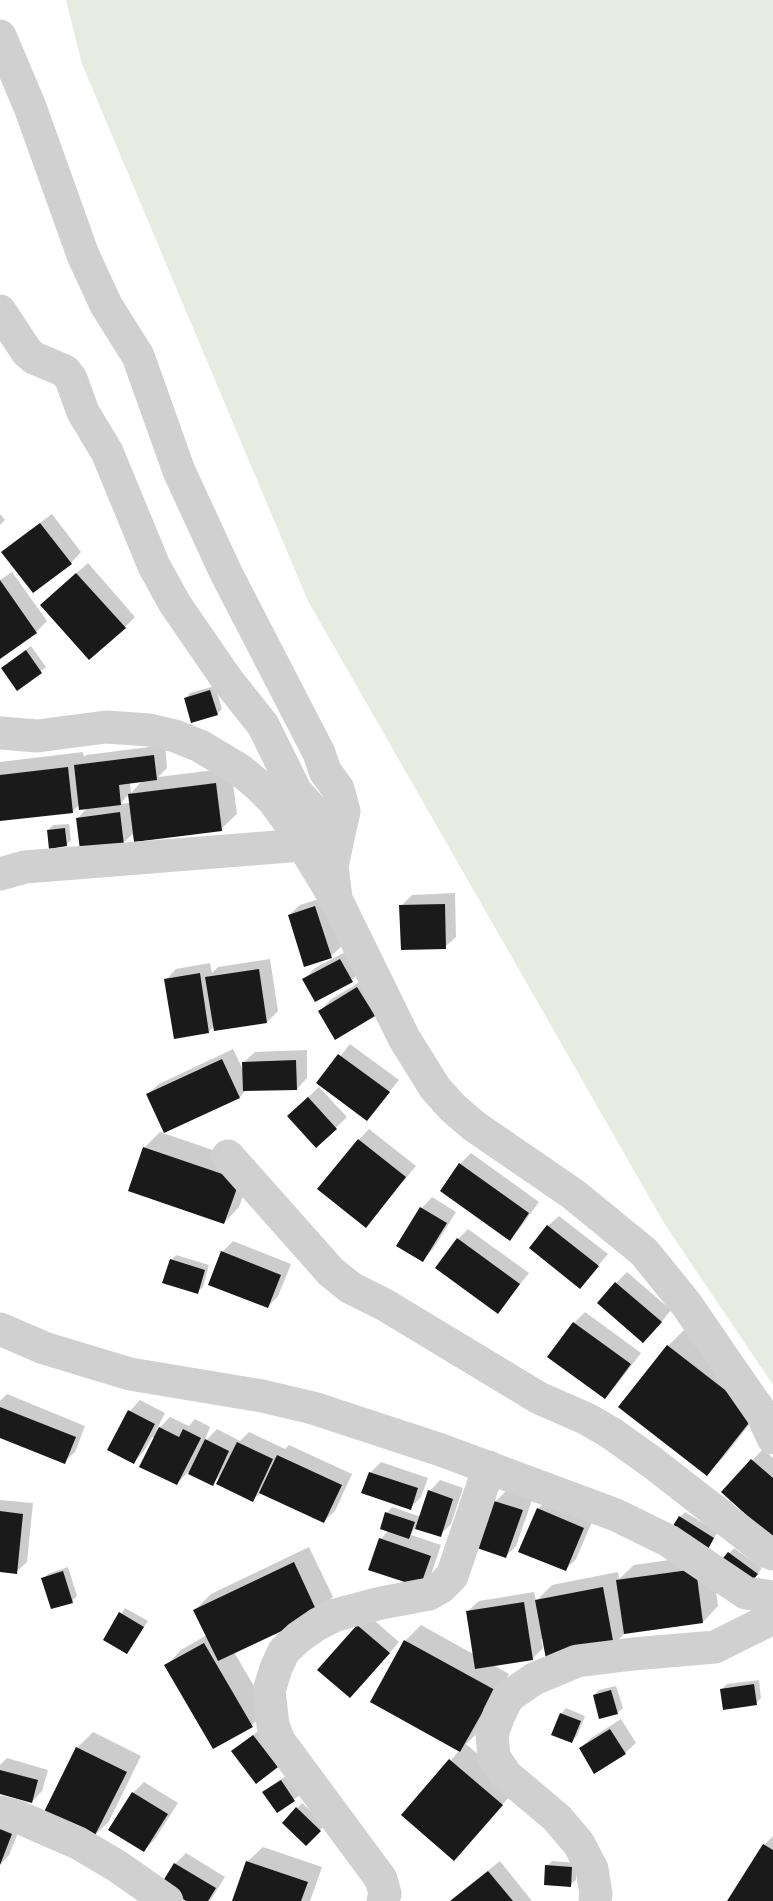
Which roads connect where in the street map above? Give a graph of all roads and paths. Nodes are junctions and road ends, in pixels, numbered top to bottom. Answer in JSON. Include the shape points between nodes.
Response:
{"nodes":[{"id":1,"x":0,"y":36,"type":"edge"},
{"id":2,"x":0,"y":311,"type":"edge"},
{"id":3,"x":0,"y":733,"type":"edge"},
{"id":4,"x":338,"y":838,"type":"junction"},
{"id":5,"x":302,"y":845,"type":"junction"},
{"id":6,"x":0,"y":874,"type":"edge"},
{"id":7,"x":337,"y":900,"type":"junction"},
{"id":8,"x":228,"y":1156,"type":"dead end"},
{"id":9,"x":0,"y":1329,"type":"edge"},
{"id":10,"x":773,"y":1438,"type":"edge"},
{"id":11,"x":489,"y":1467,"type":"junction"},
{"id":12,"x":773,"y":1554,"type":"edge"},
{"id":13,"x":773,"y":1597,"type":"edge"},
{"id":14,"x":773,"y":1618,"type":"edge"},
{"id":15,"x":0,"y":1812,"type":"edge"},
{"id":16,"x":167,"y":1901,"type":"edge"},
{"id":17,"x":383,"y":1901,"type":"edge"},
{"id":18,"x":595,"y":1901,"type":"edge"}],
"edges":[{"from":1,"to":4,"type":"street","via":[[83,255],[106,305],[138,356],[179,471],[325,771],[338,789],[344,810]]},
{"from":2,"to":4,"type":"street","via":[[33,358],[65,371],[71,379],[83,412],[107,452],[154,566],[175,604],[263,725],[296,792]]},
{"from":3,"to":5,"type":"street","via":[[37,736],[118,728],[175,736],[217,755],[258,785],[273,800]]},
{"from":4,"to":7,"type":"street","via":[[332,866]]},
{"from":5,"to":6,"type":"street","via":[[25,867]]},
{"from":5,"to":7,"type":"street"},
{"from":7,"to":10,"type":"street","via":[[404,1038],[435,1088],[474,1126],[573,1194],[644,1252],[687,1305],[762,1414]]},
{"from":8,"to":12,"type":"street","via":[[331,1272],[351,1288],[540,1398],[611,1433]]},
{"from":9,"to":11,"type":"street","via":[[44,1348],[130,1374],[313,1408]]},
{"from":11,"to":13,"type":"street","via":[[616,1515],[669,1541],[746,1593]]},
{"from":11,"to":17,"type":"street","via":[[452,1576],[429,1594],[336,1615],[318,1624],[284,1651],[269,1691],[279,1741],[381,1879]]},
{"from":14,"to":18,"type":"street","via":[[715,1647],[577,1661],[534,1679],[508,1697],[492,1734],[494,1757],[506,1775],[557,1818],[579,1844],[592,1869]]},
{"from":15,"to":16,"type":"street","via":[[78,1844]]}]}
